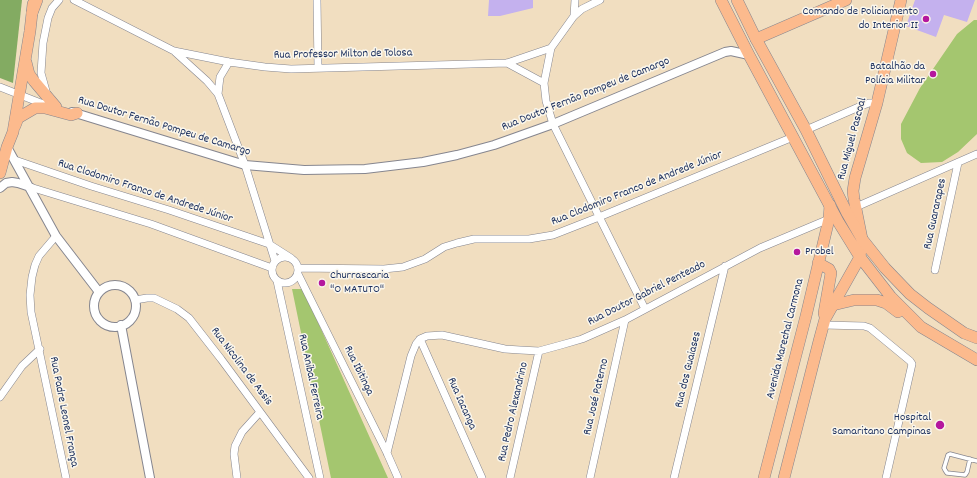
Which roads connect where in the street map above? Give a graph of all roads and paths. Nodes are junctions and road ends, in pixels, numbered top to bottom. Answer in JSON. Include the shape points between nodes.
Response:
{"nodes":[{"id":1,"x":33,"y":0,"type":"edge"},
{"id":2,"x":37,"y":0,"type":"edge"},
{"id":3,"x":59,"y":0,"type":"edge"},
{"id":4,"x":74,"y":0,"type":"edge"},
{"id":5,"x":317,"y":0,"type":"edge"},
{"id":6,"x":575,"y":0,"type":"edge"},
{"id":7,"x":600,"y":0,"type":"edge"},
{"id":8,"x":737,"y":0,"type":"edge"},
{"id":9,"x":846,"y":0,"type":"edge"},
{"id":10,"x":901,"y":0,"type":"edge"},
{"id":11,"x":721,"y":2,"type":"edge"},
{"id":12,"x":32,"y":13,"type":"junction"},
{"id":13,"x":574,"y":16,"type":"junction"},
{"id":14,"x":756,"y":39,"type":"junction"},
{"id":15,"x":551,"y":48,"type":"junction"},
{"id":16,"x":174,"y":52,"type":"junction"},
{"id":17,"x":26,"y":55,"type":"junction"},
{"id":18,"x":749,"y":55,"type":"junction"},
{"id":19,"x":229,"y":62,"type":"junction"},
{"id":20,"x":507,"y":63,"type":"junction"},
{"id":21,"x":318,"y":68,"type":"junction"},
{"id":22,"x":544,"y":83,"type":"junction"},
{"id":23,"x":0,"y":87,"type":"edge"},
{"id":24,"x":218,"y":94,"type":"junction"},
{"id":25,"x":19,"y":95,"type":"junction"},
{"id":26,"x":48,"y":97,"type":"junction"},
{"id":27,"x":877,"y":104,"type":"junction"},
{"id":28,"x":56,"y":107,"type":"junction"},
{"id":29,"x":77,"y":113,"type":"junction"},
{"id":30,"x":553,"y":124,"type":"junction"},
{"id":31,"x":806,"y":130,"type":"junction"},
{"id":32,"x":13,"y":132,"type":"junction"},
{"id":33,"x":793,"y":137,"type":"junction"},
{"id":34,"x":7,"y":147,"type":"junction"},
{"id":35,"x":977,"y":154,"type":"edge"},
{"id":36,"x":15,"y":160,"type":"junction"},
{"id":37,"x":958,"y":163,"type":"junction"},
{"id":38,"x":245,"y":165,"type":"junction"},
{"id":39,"x":0,"y":173,"type":"edge"},
{"id":40,"x":30,"y":187,"type":"junction"},
{"id":41,"x":0,"y":188,"type":"edge"},
{"id":42,"x":830,"y":205,"type":"junction"},
{"id":43,"x":856,"y":207,"type":"junction"},
{"id":44,"x":599,"y":217,"type":"junction"},
{"id":45,"x":829,"y":219,"type":"junction"},
{"id":46,"x":56,"y":236,"type":"junction"},
{"id":47,"x":862,"y":239,"type":"junction"},
{"id":48,"x":269,"y":244,"type":"junction"},
{"id":49,"x":860,"y":257,"type":"junction"},
{"id":50,"x":291,"y":258,"type":"junction"},
{"id":51,"x":818,"y":263,"type":"junction"},
{"id":52,"x":273,"y":265,"type":"junction"},
{"id":53,"x":725,"y":266,"type":"junction"},
{"id":54,"x":935,"y":270,"type":"dead end"},
{"id":55,"x":298,"y":271,"type":"junction"},
{"id":56,"x":277,"y":281,"type":"junction"},
{"id":57,"x":99,"y":292,"type":"junction"},
{"id":58,"x":135,"y":300,"type":"junction"},
{"id":59,"x":833,"y":305,"type":"junction"},
{"id":60,"x":645,"y":309,"type":"junction"},
{"id":61,"x":625,"y":320,"type":"junction"},
{"id":62,"x":824,"y":322,"type":"junction"},
{"id":63,"x":121,"y":325,"type":"junction"},
{"id":64,"x":921,"y":327,"type":"junction"},
{"id":65,"x":800,"y":337,"type":"junction"},
{"id":66,"x":420,"y":338,"type":"junction"},
{"id":67,"x":977,"y":338,"type":"edge"},
{"id":68,"x":818,"y":341,"type":"junction"},
{"id":69,"x":40,"y":350,"type":"junction"},
{"id":70,"x":539,"y":351,"type":"junction"},
{"id":71,"x":977,"y":360,"type":"edge"},
{"id":72,"x":0,"y":397,"type":"edge"},
{"id":73,"x":260,"y":412,"type":"junction"},
{"id":74,"x":386,"y":453,"type":"junction"},
{"id":75,"x":970,"y":459,"type":"junction"},
{"id":76,"x":977,"y":461,"type":"edge"},
{"id":77,"x":318,"y":467,"type":"junction"},
{"id":78,"x":307,"y":476,"type":"edge"},
{"id":79,"x":66,"y":478,"type":"edge"},
{"id":80,"x":150,"y":478,"type":"edge"},
{"id":81,"x":237,"y":478,"type":"edge"},
{"id":82,"x":320,"y":478,"type":"edge"},
{"id":83,"x":398,"y":478,"type":"edge"},
{"id":84,"x":482,"y":478,"type":"edge"},
{"id":85,"x":510,"y":478,"type":"edge"},
{"id":86,"x":590,"y":478,"type":"edge"},
{"id":87,"x":674,"y":478,"type":"edge"},
{"id":88,"x":764,"y":478,"type":"edge"},
{"id":89,"x":784,"y":478,"type":"edge"},
{"id":90,"x":886,"y":478,"type":"edge"}],
"edges":[{"from":1,"to":12,"type":"main road"},
{"from":2,"to":12,"type":"main road"},
{"from":3,"to":26,"type":"street","via":[[48,18],[43,43],[41,74]]},
{"from":4,"to":16,"type":"street","name":"Rua Professor Milton de Tolosa"},
{"from":5,"to":21,"type":"street"},
{"from":6,"to":13,"type":"street"},
{"from":7,"to":13,"type":"street"},
{"from":8,"to":14,"type":"main road"},
{"from":9,"to":14,"type":"main road"},
{"from":10,"to":27,"type":"main road","name":"Rua Miguel Pascoal"},
{"from":11,"to":18,"type":"main road"},
{"from":12,"to":17,"type":"main road"},
{"from":13,"to":15,"type":"street"},
{"from":14,"to":31,"type":"main road"},
{"from":15,"to":20,"type":"street","name":"Rua Professor Milton de Tolosa"},
{"from":15,"to":22,"type":"street"},
{"from":16,"to":19,"type":"street","name":"Rua Professor Milton de Tolosa"},
{"from":16,"to":24,"type":"street","name":"Rua Anibal Ferreira"},
{"from":17,"to":25,"type":"main road"},
{"from":17,"to":26,"type":"main road","via":[[29,74]]},
{"from":18,"to":30,"type":"street","name":"Rua Doutor Fernão Pompeu de Camargo","via":[[725,52]]},
{"from":18,"to":33,"type":"main road"},
{"from":19,"to":21,"type":"street","name":"Rua Professor Milton de Tolosa","via":[[291,69]]},
{"from":19,"to":24,"type":"street","via":[[220,77]]},
{"from":20,"to":21,"type":"street","name":"Rua Professor Milton de Tolosa"},
{"from":20,"to":22,"type":"street","name":"Rua Professor Milton de Tolosa"},
{"from":22,"to":30,"type":"street"},
{"from":23,"to":25,"type":"street"},
{"from":24,"to":38,"type":"street","name":"Rua Anibal Ferreira"},
{"from":25,"to":28,"type":"street"},
{"from":25,"to":32,"type":"main road"},
{"from":26,"to":28,"type":"main road"},
{"from":27,"to":31,"type":"street","via":[[868,103]]},
{"from":27,"to":43,"type":"main road","name":"Rua Miguel Pascoal","via":[[855,178],[853,190]]},
{"from":28,"to":29,"type":"street","name":"Rua Doutor Fernão Pompeu de Camargo"},
{"from":29,"to":32,"type":"main road","via":[[71,115],[35,108],[18,118]]},
{"from":29,"to":38,"type":"street","name":"Rua Doutor Fernão Pompeu de Camargo"},
{"from":30,"to":38,"type":"street","name":"Rua Doutor Fernão Pompeu de Camargo","via":[[457,155],[393,167],[328,170]]},
{"from":30,"to":44,"type":"street"},
{"from":31,"to":47,"type":"main road"},
{"from":32,"to":34,"type":"main road"},
{"from":33,"to":42,"type":"main road"},
{"from":33,"to":44,"type":"street","name":"Rua Clodomiro Franco de Andrede Júnior"},
{"from":34,"to":36,"type":"street"},
{"from":34,"to":39,"type":"main road"},
{"from":35,"to":37,"type":"street"},
{"from":36,"to":40,"type":"street"},
{"from":36,"to":48,"type":"street","name":"Rua Clodomiro Franco de Andrede Júnior"},
{"from":37,"to":43,"type":"street"},
{"from":37,"to":54,"type":"street","name":"Rua Guararapes"},
{"from":38,"to":48,"type":"street","name":"Rua Anibal Ferreira"},
{"from":40,"to":41,"type":"street","via":[[12,182]]},
{"from":40,"to":46,"type":"street"},
{"from":40,"to":52,"type":"street"},
{"from":42,"to":45,"type":"main road","name":"Avenida Marechal Carmona"},
{"from":42,"to":49,"type":"main road"},
{"from":43,"to":47,"type":"main road","name":"Rua Miguel Pascoal"},
{"from":44,"to":55,"type":"street","name":"Rua Clodomiro Franco de Andrede Júnior","via":[[553,235],[529,239],[474,239],[457,243],[403,268]]},
{"from":44,"to":60,"type":"street"},
{"from":45,"to":51,"type":"main road","name":"Avenida Marechal Carmona"},
{"from":45,"to":53,"type":"street","name":"Rua Doutor Gabriel Penteado"},
{"from":46,"to":57,"type":"street"},
{"from":46,"to":69,"type":"street","name":"Rua Padre Leonel França","via":[[39,256],[32,276],[31,312]]},
{"from":47,"to":49,"type":"main road"},
{"from":47,"to":67,"type":"main road","via":[[895,279],[928,308],[964,333]]},
{"from":48,"to":50,"type":"street","name":"Rua Clodomiro Franco de Andrede Júnior"},
{"from":48,"to":52,"type":"street","name":"Rua Anibal Ferreira"},
{"from":49,"to":59,"type":"main road"},
{"from":49,"to":64,"type":"main road","via":[[891,297]]},
{"from":50,"to":52,"type":"street","via":[[282,257]]},
{"from":50,"to":55,"type":"street","via":[[297,264]]},
{"from":51,"to":62,"type":"main road","via":[[831,272]]},
{"from":51,"to":65,"type":"main road","name":"Avenida Marechal Carmona"},
{"from":52,"to":56,"type":"street","name":"Rua Anibal Ferreira","via":[[273,275]]},
{"from":53,"to":60,"type":"street","name":"Rua Doutor Gabriel Penteado"},
{"from":53,"to":87,"type":"street","name":"Rua dos Guaiases"},
{"from":55,"to":56,"type":"street","via":[[289,283]]},
{"from":55,"to":74,"type":"street","name":"Rua Ibitinga"},
{"from":56,"to":77,"type":"street","name":"Rua Anibal Ferreira"},
{"from":57,"to":58,"type":"street","via":[[115,284],[128,289]]},
{"from":57,"to":63,"type":"street","via":[[94,300],[99,320],[111,326]]},
{"from":58,"to":63,"type":"street","via":[[134,314]]},
{"from":58,"to":73,"type":"street","name":"Rua Nicolina de Assis","via":[[154,298],[189,318]]},
{"from":59,"to":62,"type":"main road"},
{"from":59,"to":64,"type":"main road","via":[[854,300],[877,300],[886,303],[914,325]]},
{"from":60,"to":61,"type":"street","name":"Rua Doutor Gabriel Penteado"},
{"from":61,"to":70,"type":"street","name":"Rua Doutor Gabriel Penteado","via":[[582,339]]},
{"from":61,"to":86,"type":"street","name":"Rua José Paterno"},
{"from":62,"to":68,"type":"main road"},
{"from":62,"to":90,"type":"street","via":[[870,328],[912,364]]},
{"from":63,"to":80,"type":"street"},
{"from":64,"to":71,"type":"main road"},
{"from":65,"to":68,"type":"main road"},
{"from":65,"to":88,"type":"main road","name":"Avenida Marechal Carmona"},
{"from":66,"to":70,"type":"street","name":"Rua Doutor Gabriel Penteado","via":[[442,335],[505,349]]},
{"from":66,"to":74,"type":"street","via":[[411,356]]},
{"from":66,"to":84,"type":"street","name":"Rua Iacanga"},
{"from":68,"to":89,"type":"main road"},
{"from":69,"to":72,"type":"street","via":[[22,366]]},
{"from":69,"to":79,"type":"street","name":"Rua Padre Leonel França"},
{"from":70,"to":85,"type":"street","name":"Rua Pedro Alexandrino"},
{"from":73,"to":78,"type":"street","name":"Rua Nicolina de Assis"},
{"from":73,"to":81,"type":"street","via":[[242,432],[235,446]]},
{"from":74,"to":83,"type":"street","name":"Rua Ibitinga"},
{"from":75,"to":75,"type":"lane","via":[[948,455],[944,468],[947,473],[964,475]]},
{"from":75,"to":76,"type":"lane"},
{"from":77,"to":78,"type":"street"},
{"from":77,"to":82,"type":"street","name":"Rua Anibal Ferreira"}]}
